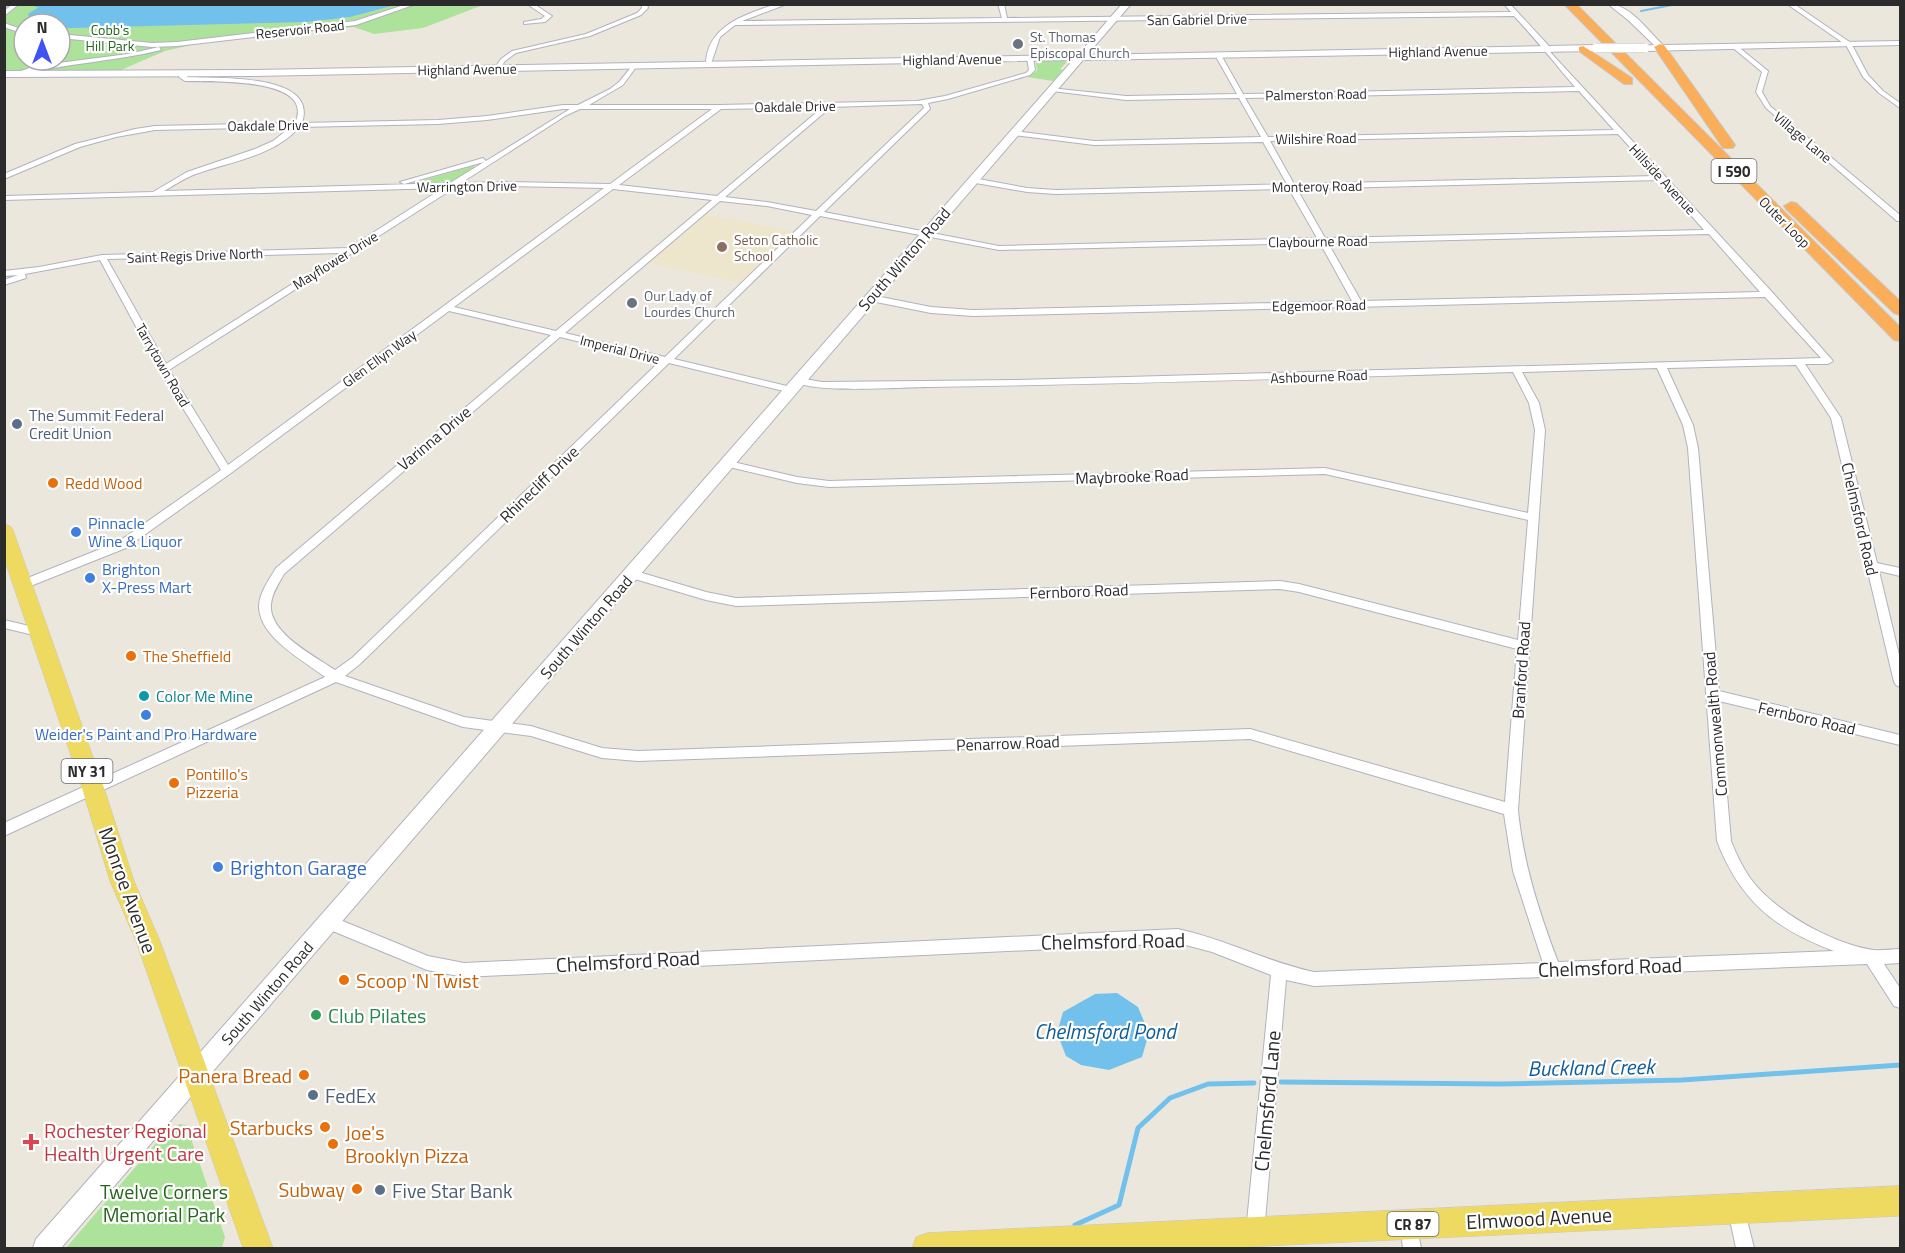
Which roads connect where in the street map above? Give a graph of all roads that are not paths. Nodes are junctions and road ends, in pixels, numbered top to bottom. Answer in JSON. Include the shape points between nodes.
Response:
{"nodes":[{"id":1,"x":17,"y":4,"type":"edge"},
{"id":2,"x":414,"y":4,"type":"edge"},
{"id":3,"x":529,"y":4,"type":"edge"},
{"id":4,"x":644,"y":4,"type":"edge"},
{"id":5,"x":785,"y":4,"type":"edge"},
{"id":6,"x":1001,"y":4,"type":"edge"},
{"id":7,"x":1127,"y":4,"type":"edge"},
{"id":8,"x":1506,"y":4,"type":"edge"},
{"id":9,"x":1569,"y":4,"type":"edge"},
{"id":10,"x":1585,"y":4,"type":"edge"},
{"id":11,"x":1612,"y":4,"type":"edge"},
{"id":12,"x":1789,"y":4,"type":"edge"},
{"id":13,"x":4,"y":14,"type":"edge"},
{"id":14,"x":1515,"y":14,"type":"junction"},
{"id":15,"x":1114,"y":19,"type":"junction"},
{"id":16,"x":1005,"y":20,"type":"junction"},
{"id":17,"x":526,"y":23,"type":"dead end"},
{"id":18,"x":736,"y":23,"type":"junction"},
{"id":19,"x":72,"y":37,"type":"edge"},
{"id":20,"x":184,"y":43,"type":"junction"},
{"id":21,"x":1900,"y":43,"type":"edge"},
{"id":22,"x":1849,"y":44,"type":"junction"},
{"id":23,"x":152,"y":45,"type":"junction"},
{"id":24,"x":1734,"y":46,"type":"junction"},
{"id":25,"x":1660,"y":47,"type":"junction"},
{"id":26,"x":1547,"y":49,"type":"junction"},
{"id":27,"x":1583,"y":49,"type":"junction"},
{"id":28,"x":145,"y":52,"type":"junction"},
{"id":29,"x":1218,"y":55,"type":"junction"},
{"id":30,"x":1080,"y":57,"type":"junction"},
{"id":31,"x":1030,"y":58,"type":"junction"},
{"id":32,"x":708,"y":64,"type":"junction"},
{"id":33,"x":633,"y":67,"type":"junction"},
{"id":34,"x":497,"y":69,"type":"junction"},
{"id":35,"x":4,"y":74,"type":"edge"},
{"id":36,"x":16,"y":74,"type":"junction"},
{"id":37,"x":185,"y":74,"type":"junction"},
{"id":38,"x":1052,"y":89,"type":"junction"},
{"id":39,"x":1580,"y":89,"type":"junction"},
{"id":40,"x":1240,"y":95,"type":"junction"},
{"id":41,"x":925,"y":103,"type":"junction"},
{"id":42,"x":830,"y":105,"type":"junction"},
{"id":43,"x":1900,"y":106,"type":"edge"},
{"id":44,"x":719,"y":107,"type":"junction"},
{"id":45,"x":575,"y":108,"type":"junction"},
{"id":46,"x":539,"y":111,"type":"junction"},
{"id":47,"x":563,"y":115,"type":"junction"},
{"id":48,"x":300,"y":125,"type":"junction"},
{"id":49,"x":1620,"y":132,"type":"junction"},
{"id":50,"x":1014,"y":133,"type":"junction"},
{"id":51,"x":1264,"y":139,"type":"junction"},
{"id":52,"x":1708,"y":145,"type":"junction"},
{"id":53,"x":1728,"y":145,"type":"junction"},
{"id":54,"x":506,"y":151,"type":"junction"},
{"id":55,"x":4,"y":177,"type":"edge"},
{"id":56,"x":1662,"y":178,"type":"junction"},
{"id":57,"x":973,"y":180,"type":"junction"},
{"id":58,"x":452,"y":186,"type":"junction"},
{"id":59,"x":610,"y":186,"type":"junction"},
{"id":60,"x":1292,"y":187,"type":"junction"},
{"id":61,"x":376,"y":188,"type":"junction"},
{"id":62,"x":154,"y":194,"type":"junction"},
{"id":63,"x":720,"y":197,"type":"junction"},
{"id":64,"x":4,"y":198,"type":"edge"},
{"id":65,"x":818,"y":213,"type":"junction"},
{"id":66,"x":1900,"y":219,"type":"edge"},
{"id":67,"x":1712,"y":232,"type":"junction"},
{"id":68,"x":926,"y":234,"type":"junction"},
{"id":69,"x":1322,"y":240,"type":"junction"},
{"id":70,"x":352,"y":250,"type":"junction"},
{"id":71,"x":102,"y":258,"type":"junction"},
{"id":72,"x":39,"y":270,"type":"junction"},
{"id":73,"x":4,"y":274,"type":"edge"},
{"id":74,"x":4,"y":283,"type":"edge"},
{"id":75,"x":1769,"y":294,"type":"junction"},
{"id":76,"x":871,"y":298,"type":"junction"},
{"id":77,"x":1358,"y":304,"type":"junction"},
{"id":78,"x":448,"y":308,"type":"junction"},
{"id":79,"x":1900,"y":310,"type":"edge"},
{"id":80,"x":557,"y":333,"type":"junction"},
{"id":81,"x":1900,"y":336,"type":"edge"},
{"id":82,"x":1821,"y":352,"type":"joint"},
{"id":83,"x":666,"y":360,"type":"junction"},
{"id":84,"x":1800,"y":364,"type":"junction"},
{"id":85,"x":1661,"y":366,"type":"junction"},
{"id":86,"x":164,"y":369,"type":"junction"},
{"id":87,"x":1516,"y":370,"type":"junction"},
{"id":88,"x":796,"y":386,"type":"junction"},
{"id":89,"x":729,"y":464,"type":"junction"},
{"id":90,"x":226,"y":471,"type":"junction"},
{"id":91,"x":1533,"y":518,"type":"junction"},
{"id":92,"x":4,"y":530,"type":"edge"},
{"id":93,"x":1870,"y":565,"type":"junction"},
{"id":94,"x":1900,"y":572,"type":"edge"},
{"id":95,"x":632,"y":574,"type":"junction"},
{"id":96,"x":24,"y":584,"type":"junction"},
{"id":97,"x":4,"y":624,"type":"edge"},
{"id":98,"x":38,"y":632,"type":"junction"},
{"id":99,"x":1523,"y":646,"type":"junction"},
{"id":100,"x":335,"y":677,"type":"junction"},
{"id":101,"x":1900,"y":682,"type":"edge"},
{"id":102,"x":1713,"y":695,"type":"junction"},
{"id":103,"x":499,"y":727,"type":"junction"},
{"id":104,"x":1900,"y":740,"type":"edge"},
{"id":105,"x":93,"y":789,"type":"junction"},
{"id":106,"x":1511,"y":810,"type":"junction"},
{"id":107,"x":4,"y":830,"type":"edge"},
{"id":108,"x":328,"y":922,"type":"junction"},
{"id":109,"x":1870,"y":956,"type":"junction"},
{"id":110,"x":1900,"y":956,"type":"edge"},
{"id":111,"x":1553,"y":969,"type":"junction"},
{"id":112,"x":1279,"y":971,"type":"junction"},
{"id":113,"x":1900,"y":1001,"type":"edge"},
{"id":114,"x":195,"y":1076,"type":"junction"},
{"id":115,"x":1900,"y":1201,"type":"edge"},
{"id":116,"x":1736,"y":1208,"type":"junction"},
{"id":117,"x":1255,"y":1232,"type":"junction"},
{"id":118,"x":1411,"y":1236,"type":"edge"},
{"id":119,"x":1020,"y":1246,"type":"edge"},
{"id":120,"x":45,"y":1248,"type":"edge"},
{"id":121,"x":258,"y":1248,"type":"edge"},
{"id":122,"x":927,"y":1248,"type":"edge"},
{"id":123,"x":1745,"y":1248,"type":"edge"}],
"edges":[{"from":1,"to":13,"type":"street"},
{"from":2,"to":20,"type":"street","name":"Reservoir Road","via":[[356,23]]},
{"from":3,"to":17,"type":"street","via":[[549,16],[543,21]]},
{"from":4,"to":34,"type":"street","via":[[639,14],[588,35],[514,52]]},
{"from":5,"to":18,"type":"street"},
{"from":6,"to":16,"type":"street"},
{"from":7,"to":15,"type":"street","name":"South Winton Road"},
{"from":8,"to":14,"type":"street","name":"Hillside Avenue"},
{"from":9,"to":52,"type":"highway","name":"Outer Loop","number":"I 590"},
{"from":10,"to":53,"type":"highway","name":"Outer Loop","number":"I 590"},
{"from":11,"to":25,"type":"street"},
{"from":12,"to":22,"type":"street"},
{"from":14,"to":15,"type":"street","name":"San Gabriel Drive"},
{"from":14,"to":26,"type":"street","name":"Hillside Avenue"},
{"from":15,"to":16,"type":"street","name":"San Gabriel Drive"},
{"from":15,"to":30,"type":"street","name":"South Winton Road"},
{"from":16,"to":18,"type":"street","name":"San Gabriel Drive"},
{"from":18,"to":32,"type":"street","via":[[718,36]]},
{"from":19,"to":23,"type":"street","name":"Reservoir Road"},
{"from":20,"to":23,"type":"street","name":"Reservoir Road"},
{"from":20,"to":28,"type":"street","name":"Reservoir Road"},
{"from":21,"to":22,"type":"street","name":"Highland Avenue"},
{"from":22,"to":24,"type":"street","name":"Highland Avenue"},
{"from":22,"to":43,"type":"street","via":[[1865,76]]},
{"from":23,"to":28,"type":"street"},
{"from":24,"to":25,"type":"street","name":"Highland Avenue"},
{"from":24,"to":66,"type":"street","name":"Village Lane","via":[[1765,71],[1758,90],[1768,107]]},
{"from":25,"to":27,"type":"street","name":"Highland Avenue","bridge":true},
{"from":25,"to":53,"type":"highway"},
{"from":26,"to":27,"type":"street","name":"Highland Avenue"},
{"from":26,"to":29,"type":"street","name":"Highland Avenue"},
{"from":26,"to":39,"type":"street","name":"Hillside Avenue"},
{"from":27,"to":52,"type":"highway"},
{"from":28,"to":36,"type":"street","name":"Reservoir Road","via":[[38,67]]},
{"from":29,"to":30,"type":"street","name":"Highland Avenue"},
{"from":29,"to":40,"type":"street"},
{"from":30,"to":31,"type":"street","name":"Highland Avenue"},
{"from":30,"to":38,"type":"street","name":"South Winton Road"},
{"from":31,"to":32,"type":"street","name":"Highland Avenue"},
{"from":31,"to":41,"type":"street","name":"Oakdale Drive","via":[[1032,70],[1028,74]]},
{"from":32,"to":33,"type":"street","name":"Highland Avenue"},
{"from":33,"to":34,"type":"street","name":"Highland Avenue"},
{"from":33,"to":45,"type":"street","name":"Mayflower Drive","via":[[620,85]]},
{"from":34,"to":37,"type":"street","name":"Highland Avenue"},
{"from":35,"to":36,"type":"street","name":"Highland Avenue"},
{"from":36,"to":37,"type":"street","name":"Highland Avenue"},
{"from":37,"to":48,"type":"street","via":[[184,79],[245,81],[284,91],[300,103]]},
{"from":38,"to":40,"type":"street","name":"Palmerston Road","via":[[1113,98]]},
{"from":38,"to":50,"type":"street","name":"South Winton Road"},
{"from":39,"to":40,"type":"street","name":"Palmerston Road"},
{"from":39,"to":49,"type":"street","name":"Hillside Avenue"},
{"from":40,"to":51,"type":"street"},
{"from":41,"to":42,"type":"street","name":"Oakdale Drive"},
{"from":41,"to":65,"type":"street","name":"Rhinecliff Drive","via":[[928,108]]},
{"from":42,"to":44,"type":"street","name":"Oakdale Drive"},
{"from":42,"to":63,"type":"street","name":"Varinna Drive"},
{"from":44,"to":45,"type":"street","name":"Oakdale Drive"},
{"from":44,"to":59,"type":"street","name":"Glen Ellyn Way"},
{"from":45,"to":46,"type":"street","name":"Oakdale Drive"},
{"from":45,"to":47,"type":"street","name":"Mayflower Drive"},
{"from":46,"to":47,"type":"street","name":"Oakdale Drive"},
{"from":46,"to":48,"type":"street","name":"Oakdale Drive","via":[[438,122]]},
{"from":47,"to":54,"type":"street","name":"Mayflower Drive"},
{"from":48,"to":55,"type":"street","name":"Oakdale Drive","via":[[168,127],[124,132],[64,150]]},
{"from":48,"to":62,"type":"street","via":[[263,148],[188,175]]},
{"from":49,"to":51,"type":"street","name":"Wilshire Road"},
{"from":49,"to":56,"type":"street","name":"Hillside Avenue"},
{"from":50,"to":51,"type":"street","name":"Wilshire Road","via":[[1085,143]]},
{"from":50,"to":57,"type":"street","name":"South Winton Road"},
{"from":51,"to":60,"type":"street"},
{"from":52,"to":81,"type":"highway","name":"Outer Loop","number":"I 590"},
{"from":53,"to":79,"type":"highway","name":"Outer Loop","number":"I 590"},
{"from":54,"to":58,"type":"street","name":"Mayflower Drive"},
{"from":54,"to":61,"type":"street","name":"Mayflower Drive","via":[[457,169]]},
{"from":56,"to":60,"type":"street","name":"Monteroy Road"},
{"from":56,"to":67,"type":"street","name":"Hillside Avenue"},
{"from":57,"to":60,"type":"street","name":"Monteroy Road","via":[[1045,191]]},
{"from":57,"to":68,"type":"street","name":"South Winton Road"},
{"from":58,"to":59,"type":"street","name":"Warrington Drive"},
{"from":58,"to":61,"type":"street","name":"Warrington Drive"},
{"from":58,"to":70,"type":"street","name":"Mayflower Drive"},
{"from":59,"to":63,"type":"street","name":"Warrington Drive"},
{"from":59,"to":78,"type":"street","name":"Glen Ellyn Way"},
{"from":60,"to":69,"type":"street"},
{"from":61,"to":62,"type":"street","name":"Warrington Drive"},
{"from":62,"to":64,"type":"street","name":"Warrington Drive"},
{"from":63,"to":65,"type":"street","name":"Warrington Drive"},
{"from":63,"to":80,"type":"street","name":"Varinna Drive"},
{"from":65,"to":68,"type":"street","name":"Warrington Drive"},
{"from":65,"to":83,"type":"street","name":"Rhinecliff Drive"},
{"from":67,"to":69,"type":"street","name":"Claybourne Road"},
{"from":67,"to":75,"type":"street","name":"Hillside Avenue"},
{"from":68,"to":69,"type":"street","name":"Claybourne Road","via":[[1007,248]]},
{"from":68,"to":76,"type":"street","name":"South Winton Road"},
{"from":69,"to":77,"type":"street"},
{"from":70,"to":71,"type":"street","name":"Saint Regis Drive North"},
{"from":70,"to":86,"type":"street","name":"Mayflower Drive"},
{"from":71,"to":72,"type":"street","name":"Saint Regis Drive North"},
{"from":71,"to":86,"type":"street","name":"Tarrytown Road"},
{"from":72,"to":73,"type":"street","name":"Saint Regis Drive North"},
{"from":72,"to":74,"type":"street","name":"Saint Regis Drive North"},
{"from":75,"to":77,"type":"street","name":"Edgemoor Road"},
{"from":75,"to":82,"type":"street","name":"Hillside Avenue"},
{"from":76,"to":77,"type":"street","name":"Edgemoor Road","via":[[931,310],[973,313]]},
{"from":76,"to":88,"type":"street","name":"South Winton Road"},
{"from":78,"to":80,"type":"street","name":"Imperial Drive"},
{"from":78,"to":90,"type":"street","name":"Glen Ellyn Way"},
{"from":80,"to":83,"type":"street","name":"Imperial Drive"},
{"from":80,"to":100,"type":"street","name":"Varinna Drive","via":[[292,559],[274,580],[265,605],[272,629]]},
{"from":82,"to":84,"type":"street","name":"Ashbourne Road","via":[[1828,361]]},
{"from":83,"to":88,"type":"street","name":"Imperial Drive"},
{"from":83,"to":100,"type":"street","name":"Rhinecliff Drive"},
{"from":84,"to":85,"type":"street","name":"Ashbourne Road"},
{"from":84,"to":93,"type":"street","name":"Chelmsford Road","via":[[1836,418]]},
{"from":85,"to":87,"type":"street","name":"Ashbourne Road"},
{"from":85,"to":102,"type":"street","name":"Commonwealth Road","via":[[1688,424],[1693,448]]},
{"from":86,"to":90,"type":"street","name":"Tarrytown Road"},
{"from":87,"to":88,"type":"street","name":"Ashbourne Road"},
{"from":87,"to":91,"type":"street","name":"Branford Road","via":[[1534,403],[1540,430]]},
{"from":88,"to":89,"type":"street","name":"South Winton Road"},
{"from":89,"to":91,"type":"street","name":"Maybrooke Road","via":[[829,484],[1325,471]]},
{"from":89,"to":95,"type":"street","name":"South Winton Road"},
{"from":90,"to":96,"type":"street","name":"Glen Ellyn Way","via":[[122,545]]},
{"from":91,"to":99,"type":"street","name":"Branford Road"},
{"from":92,"to":96,"type":"main road","name":"Monroe Avenue","number":"NY 31"},
{"from":93,"to":94,"type":"street"},
{"from":93,"to":101,"type":"street","name":"Chelmsford Road"},
{"from":95,"to":99,"type":"street","name":"Fernboro Road","via":[[736,602],[1280,585]]},
{"from":95,"to":103,"type":"street","name":"South Winton Road"},
{"from":96,"to":98,"type":"main road","name":"Monroe Avenue","number":"NY 31"},
{"from":97,"to":98,"type":"street"},
{"from":98,"to":105,"type":"main road","name":"Monroe Avenue","number":"NY 31"},
{"from":99,"to":106,"type":"street","name":"Branford Road"},
{"from":100,"to":103,"type":"street","name":"Varinna Drive","via":[[463,722]]},
{"from":100,"to":105,"type":"street","name":"Rhinecliff Drive"},
{"from":102,"to":104,"type":"street","name":"Fernboro Road"},
{"from":102,"to":109,"type":"street","name":"Commonwealth Road","via":[[1724,841],[1734,865],[1761,900],[1796,927],[1828,944]]},
{"from":103,"to":106,"type":"street","name":"Penarrow Road","via":[[531,731],[602,753],[638,756],[1250,734]]},
{"from":103,"to":108,"type":"street","name":"South Winton Road"},
{"from":105,"to":107,"type":"street","name":"Rhinecliff Drive"},
{"from":105,"to":114,"type":"main road","name":"Monroe Avenue","number":"NY 31","via":[[122,881],[148,941]]},
{"from":106,"to":111,"type":"street","name":"Branford Road","via":[[1522,885]]},
{"from":108,"to":112,"type":"street","name":"Chelmsford Road","via":[[427,963],[464,970],[1178,936],[1197,939]]},
{"from":108,"to":114,"type":"street","name":"South Winton Road"},
{"from":109,"to":110,"type":"street","name":"Chelmsford Road"},
{"from":109,"to":111,"type":"street","name":"Chelmsford Road"},
{"from":109,"to":113,"type":"street"},
{"from":111,"to":112,"type":"street","name":"Chelmsford Road","via":[[1330,979]]},
{"from":112,"to":117,"type":"street","name":"Chelmsford Lane"},
{"from":114,"to":120,"type":"street","name":"South Winton Road"},
{"from":114,"to":121,"type":"main road","name":"Monroe Avenue","number":"NY 31"},
{"from":115,"to":116,"type":"main road","name":"Elmwood Avenue","number":"CR 87"},
{"from":116,"to":118,"type":"main road","name":"Elmwood Avenue","number":"CR 87"},
{"from":116,"to":123,"type":"street"},
{"from":117,"to":118,"type":"main road","name":"Elmwood Avenue","number":"CR 87"},
{"from":117,"to":119,"type":"main road","name":"Elmwood Avenue","number":"CR 87"},
{"from":119,"to":122,"type":"main road","name":"Elmwood Avenue","number":"CR 87"}]}
